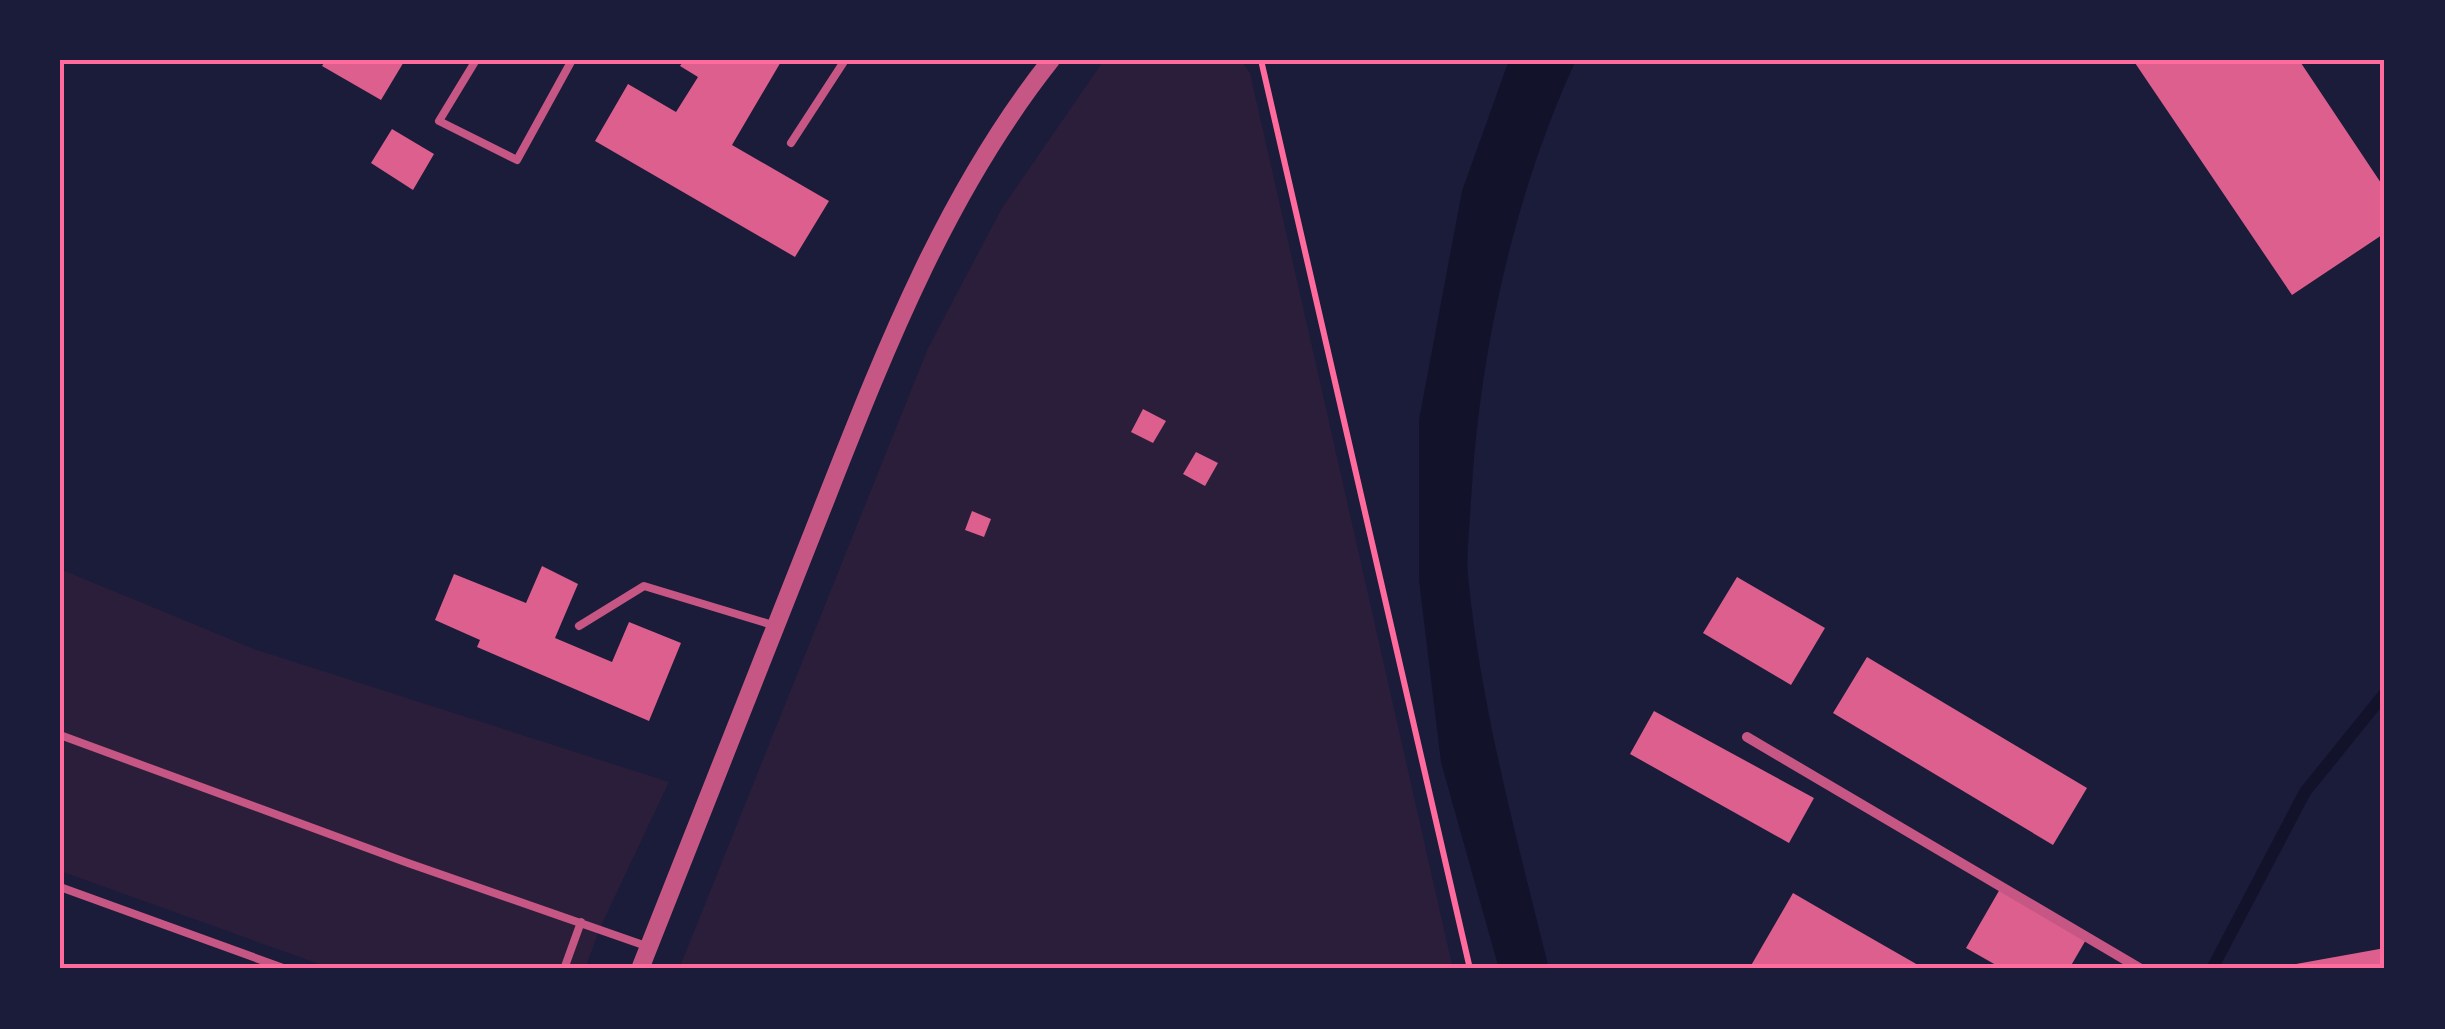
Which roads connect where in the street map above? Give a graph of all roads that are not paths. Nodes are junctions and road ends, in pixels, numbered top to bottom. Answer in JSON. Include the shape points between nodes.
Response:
{"nodes":[{"id":1,"x":476,"y":60,"type":"edge"},
{"id":2,"x":572,"y":60,"type":"edge"},
{"id":3,"x":845,"y":60,"type":"edge"},
{"id":4,"x":1051,"y":60,"type":"edge"},
{"id":5,"x":792,"y":143,"type":"dead end"},
{"id":6,"x":579,"y":626,"type":"dead end"},
{"id":7,"x":776,"y":626,"type":"junction"},
{"id":8,"x":60,"y":735,"type":"edge"},
{"id":9,"x":1746,"y":737,"type":"dead end"},
{"id":10,"x":60,"y":887,"type":"edge"},
{"id":11,"x":581,"y":922,"type":"junction"},
{"id":12,"x":648,"y":948,"type":"junction"},
{"id":13,"x":286,"y":969,"type":"edge"},
{"id":14,"x":564,"y":969,"type":"edge"},
{"id":15,"x":640,"y":969,"type":"edge"},
{"id":16,"x":2141,"y":969,"type":"edge"}],
"edges":[{"from":1,"to":2,"type":"lane","via":[[439,121],[517,160]]},
{"from":3,"to":5,"type":"lane"},
{"from":4,"to":7,"type":"street","via":[[991,146],[924,266]]},
{"from":6,"to":7,"type":"lane","via":[[644,586]]},
{"from":7,"to":12,"type":"street"},
{"from":8,"to":11,"type":"lane"},
{"from":9,"to":16,"type":"street"},
{"from":10,"to":13,"type":"lane"},
{"from":11,"to":12,"type":"lane"},
{"from":11,"to":14,"type":"lane"},
{"from":12,"to":15,"type":"street"}]}
